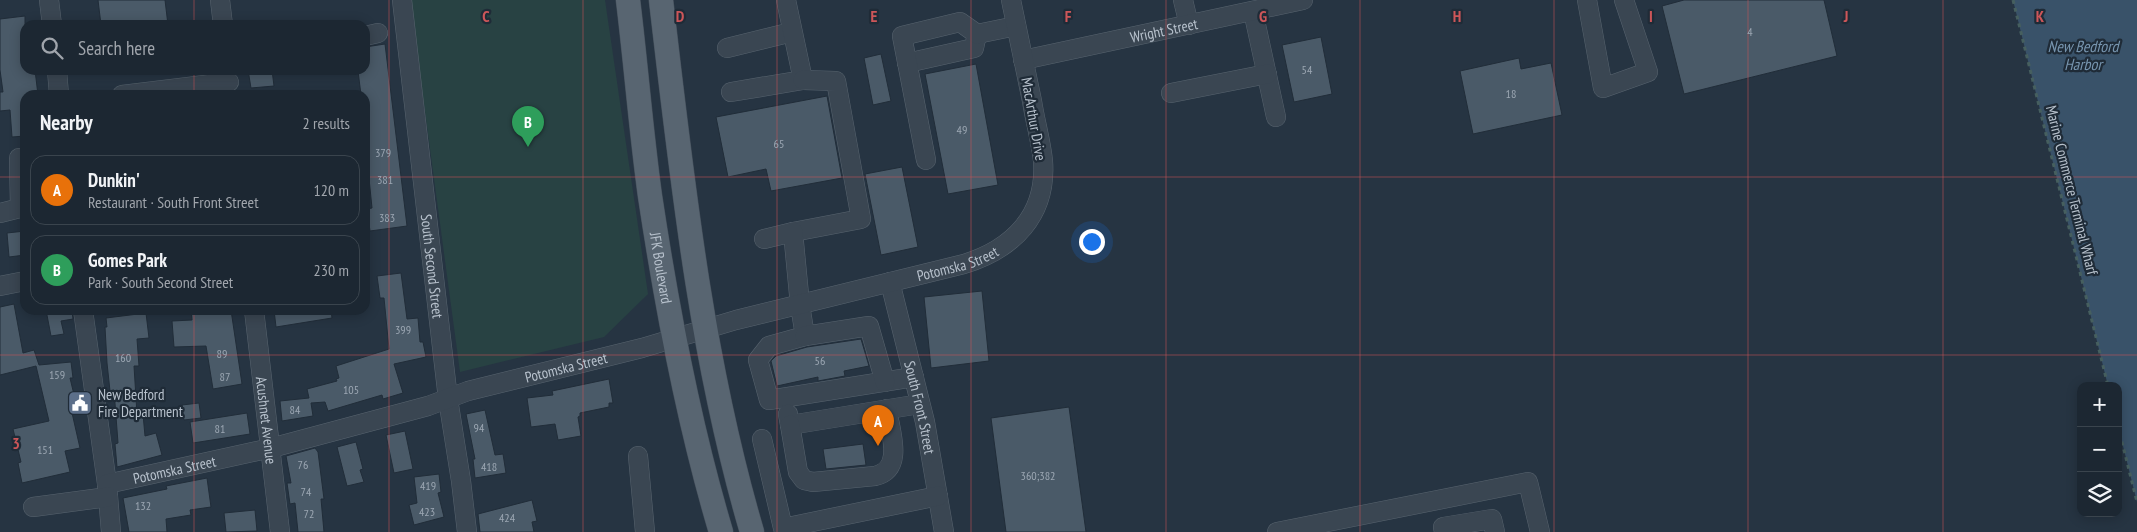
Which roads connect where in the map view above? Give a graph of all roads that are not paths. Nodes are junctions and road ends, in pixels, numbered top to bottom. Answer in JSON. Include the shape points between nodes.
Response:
{"nodes":[{"id":1,"x":49,"y":0,"type":"edge"},
{"id":2,"x":220,"y":0,"type":"edge"},
{"id":3,"x":402,"y":0,"type":"edge"},
{"id":4,"x":628,"y":0,"type":"edge"},
{"id":5,"x":662,"y":0,"type":"edge"},
{"id":6,"x":786,"y":0,"type":"edge"},
{"id":7,"x":1011,"y":0,"type":"edge"},
{"id":8,"x":1183,"y":0,"type":"edge"},
{"id":9,"x":1303,"y":0,"type":"edge"},
{"id":10,"x":1587,"y":0,"type":"edge"},
{"id":11,"x":1624,"y":0,"type":"edge"},
{"id":12,"x":1253,"y":11,"type":"junction"},
{"id":13,"x":51,"y":20,"type":"edge"},
{"id":14,"x":222,"y":20,"type":"edge"},
{"id":15,"x":1189,"y":24,"type":"junction"},
{"id":16,"x":1016,"y":26,"type":"junction"},
{"id":17,"x":792,"y":32,"type":"junction"},
{"id":18,"x":977,"y":34,"type":"junction"},
{"id":19,"x":727,"y":48,"type":"dead end"},
{"id":20,"x":1023,"y":60,"type":"junction"},
{"id":21,"x":907,"y":63,"type":"junction"},
{"id":22,"x":1266,"y":74,"type":"junction"},
{"id":23,"x":57,"y":75,"type":"edge"},
{"id":24,"x":803,"y":80,"type":"junction"},
{"id":25,"x":229,"y":82,"type":"edge"},
{"id":26,"x":59,"y":90,"type":"edge"},
{"id":27,"x":163,"y":90,"type":"edge"},
{"id":28,"x":731,"y":92,"type":"dead end"},
{"id":29,"x":1171,"y":93,"type":"dead end"},
{"id":30,"x":1276,"y":117,"type":"dead end"},
{"id":31,"x":18,"y":158,"type":"dead end"},
{"id":32,"x":926,"y":160,"type":"dead end"},
{"id":33,"x":0,"y":212,"type":"edge"},
{"id":34,"x":793,"y":232,"type":"junction"},
{"id":35,"x":1018,"y":233,"type":"joint"},
{"id":36,"x":764,"y":239,"type":"dead end"},
{"id":37,"x":20,"y":282,"type":"edge"},
{"id":38,"x":890,"y":282,"type":"junction"},
{"id":39,"x":0,"y":286,"type":"edge"},
{"id":40,"x":800,"y":305,"type":"junction"},
{"id":41,"x":84,"y":315,"type":"edge"},
{"id":42,"x":255,"y":315,"type":"edge"},
{"id":43,"x":705,"y":329,"type":"junction"},
{"id":44,"x":805,"y":336,"type":"junction"},
{"id":45,"x":674,"y":339,"type":"junction"},
{"id":46,"x":914,"y":377,"type":"junction"},
{"id":47,"x":885,"y":382,"type":"junction"},
{"id":48,"x":785,"y":398,"type":"junction"},
{"id":49,"x":448,"y":399,"type":"junction"},
{"id":50,"x":920,"y":404,"type":"junction"},
{"id":51,"x":887,"y":409,"type":"junction"},
{"id":52,"x":790,"y":425,"type":"junction"},
{"id":53,"x":762,"y":439,"type":"dead end"},
{"id":54,"x":271,"y":448,"type":"junction"},
{"id":55,"x":638,"y":456,"type":"dead end"},
{"id":56,"x":108,"y":490,"type":"junction"},
{"id":57,"x":938,"y":496,"type":"junction"},
{"id":58,"x":33,"y":507,"type":"dead end"},
{"id":59,"x":111,"y":532,"type":"edge"},
{"id":60,"x":280,"y":532,"type":"edge"},
{"id":61,"x":467,"y":532,"type":"edge"},
{"id":62,"x":645,"y":532,"type":"edge"},
{"id":63,"x":721,"y":532,"type":"edge"},
{"id":64,"x":752,"y":532,"type":"edge"},
{"id":65,"x":944,"y":532,"type":"edge"},
{"id":66,"x":1278,"y":532,"type":"edge"},
{"id":67,"x":1444,"y":532,"type":"edge"},
{"id":68,"x":1495,"y":532,"type":"edge"},
{"id":69,"x":1540,"y":532,"type":"edge"}],
"edges":[{"from":1,"to":13,"type":"street"},
{"from":2,"to":14,"type":"street"},
{"from":3,"to":49,"type":"street","name":"South Second Street"},
{"from":4,"to":45,"type":"main road","name":"JFK Boulevard","via":[[650,194]]},
{"from":5,"to":43,"type":"main road","via":[[683,186]]},
{"from":6,"to":17,"type":"street"},
{"from":7,"to":16,"type":"street","name":"MacArthur Drive"},
{"from":8,"to":15,"type":"street"},
{"from":9,"to":12,"type":"street","name":"Wright Street"},
{"from":10,"to":11,"type":"street","via":[[1603,88],[1648,72]]},
{"from":12,"to":15,"type":"street","name":"Wright Street"},
{"from":12,"to":22,"type":"street"},
{"from":15,"to":20,"type":"street","name":"Wright Street"},
{"from":16,"to":18,"type":"street"},
{"from":16,"to":20,"type":"street","name":"MacArthur Drive"},
{"from":17,"to":19,"type":"street"},
{"from":17,"to":24,"type":"street"},
{"from":18,"to":21,"type":"street","via":[[974,48]]},
{"from":18,"to":21,"type":"street","via":[[960,22],[902,36]]},
{"from":20,"to":35,"type":"street","name":"MacArthur Drive","via":[[1041,150],[1043,177],[1032,214]]},
{"from":21,"to":32,"type":"street"},
{"from":22,"to":29,"type":"street"},
{"from":22,"to":30,"type":"street"},
{"from":23,"to":26,"type":"street"},
{"from":24,"to":28,"type":"street"},
{"from":24,"to":34,"type":"street","via":[[836,81],[861,219]]},
{"from":25,"to":27,"type":"street"},
{"from":31,"to":33,"type":"street","via":[[20,208]]},
{"from":34,"to":36,"type":"street"},
{"from":34,"to":40,"type":"street"},
{"from":35,"to":38,"type":"street","name":"Potomska Street","via":[[1002,248],[980,259]]},
{"from":37,"to":39,"type":"street"},
{"from":38,"to":40,"type":"street","name":"Potomska Street"},
{"from":38,"to":46,"type":"street","name":"South Front Street"},
{"from":40,"to":43,"type":"street","name":"Potomska Street"},
{"from":40,"to":44,"type":"street"},
{"from":41,"to":56,"type":"street"},
{"from":42,"to":54,"type":"street","name":"Acushnet Avenue"},
{"from":43,"to":45,"type":"street","name":"Potomska Street"},
{"from":43,"to":64,"type":"main road"},
{"from":44,"to":47,"type":"street","via":[[869,326]]},
{"from":44,"to":48,"type":"street","via":[[769,346],[758,360],[769,400]]},
{"from":45,"to":49,"type":"street","name":"Potomska Street","via":[[468,391]]},
{"from":45,"to":63,"type":"main road","name":"JFK Boulevard","via":[[694,434]]},
{"from":46,"to":47,"type":"street"},
{"from":46,"to":50,"type":"street","name":"South Front Street"},
{"from":47,"to":48,"type":"street"},
{"from":48,"to":52,"type":"street"},
{"from":49,"to":54,"type":"street","name":"Potomska Street"},
{"from":49,"to":61,"type":"street","name":"South Second Street"},
{"from":50,"to":51,"type":"street"},
{"from":50,"to":57,"type":"street","name":"South Front Street"},
{"from":51,"to":52,"type":"street"},
{"from":51,"to":52,"type":"street","via":[[894,459],[884,474],[875,476],[813,482],[804,480],[798,472]]},
{"from":53,"to":57,"type":"street","via":[[783,528]]},
{"from":54,"to":56,"type":"street","name":"Potomska Street"},
{"from":54,"to":60,"type":"street","name":"Acushnet Avenue"},
{"from":55,"to":62,"type":"street"},
{"from":56,"to":58,"type":"street","name":"Potomska Street"},
{"from":56,"to":59,"type":"street"},
{"from":57,"to":65,"type":"street","name":"South Front Street"},
{"from":66,"to":69,"type":"street","via":[[1528,482]]},
{"from":67,"to":68,"type":"street","via":[[1443,527],[1492,518]]}]}
